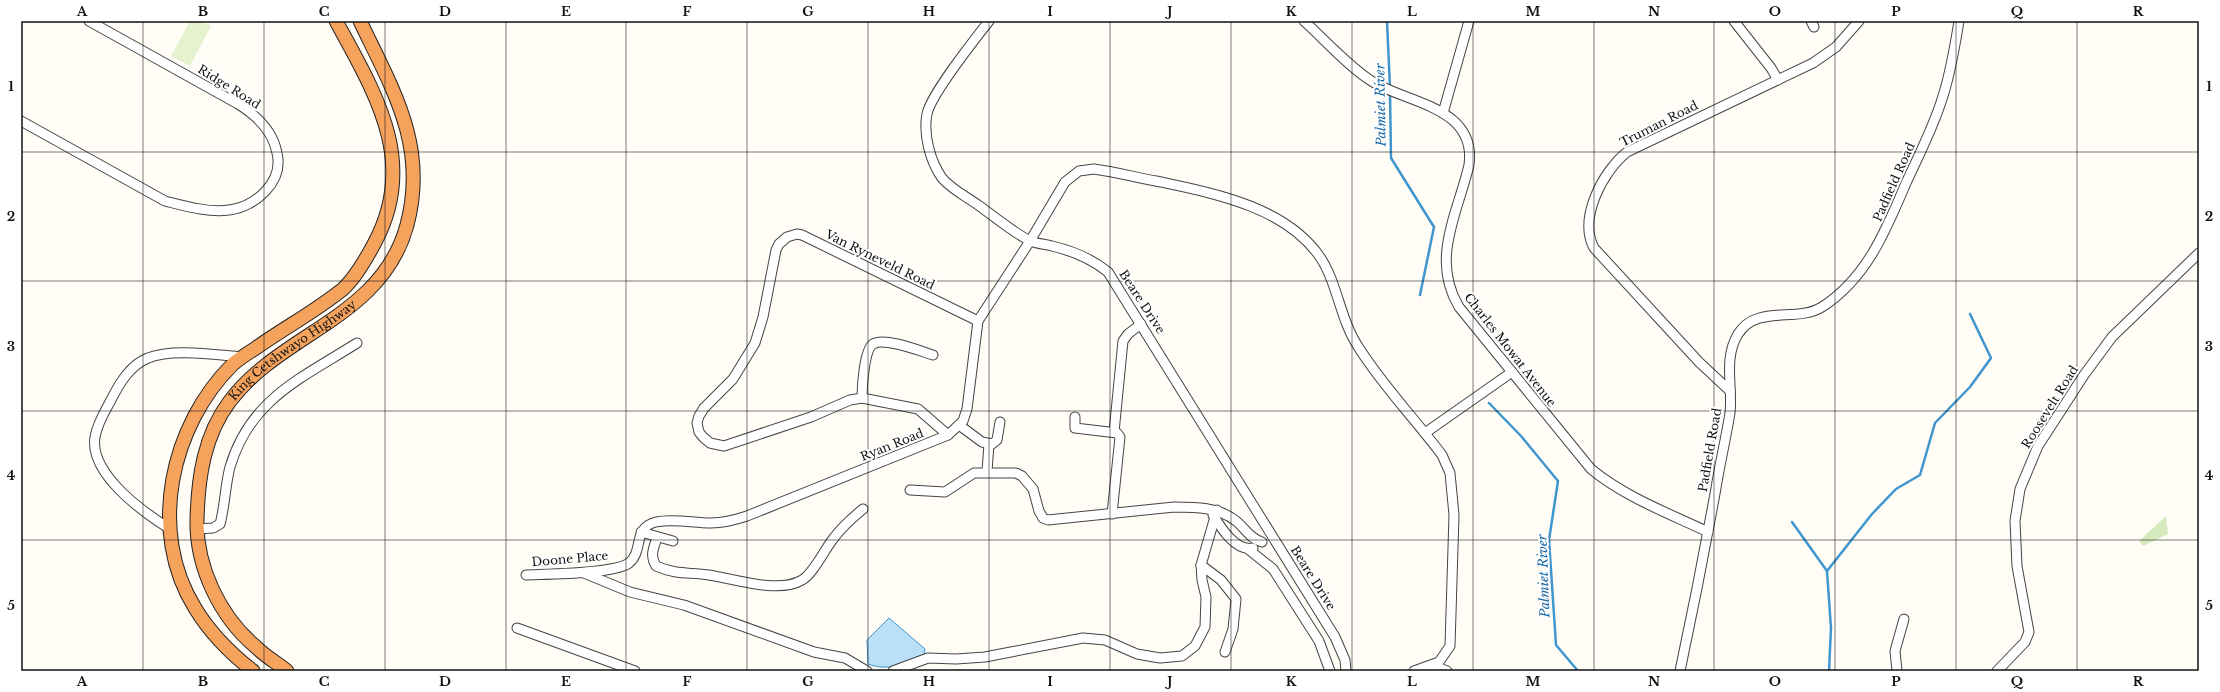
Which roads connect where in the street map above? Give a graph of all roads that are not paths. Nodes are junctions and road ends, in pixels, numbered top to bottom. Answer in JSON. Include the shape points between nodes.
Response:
{"nodes":[{"id":1,"x":88,"y":21,"type":"edge"},
{"id":2,"x":336,"y":21,"type":"edge"},
{"id":3,"x":360,"y":21,"type":"edge"},
{"id":4,"x":989,"y":21,"type":"edge"},
{"id":5,"x":1304,"y":21,"type":"edge"},
{"id":6,"x":1469,"y":21,"type":"edge"},
{"id":7,"x":1734,"y":21,"type":"edge"},
{"id":8,"x":1859,"y":21,"type":"edge"},
{"id":9,"x":1959,"y":21,"type":"edge"},
{"id":10,"x":1778,"y":80,"type":"junction"},
{"id":11,"x":1443,"y":113,"type":"junction"},
{"id":12,"x":21,"y":121,"type":"edge"},
{"id":13,"x":1030,"y":241,"type":"junction"},
{"id":14,"x":2199,"y":253,"type":"edge"},
{"id":15,"x":978,"y":321,"type":"junction"},
{"id":16,"x":1142,"y":324,"type":"junction"},
{"id":17,"x":357,"y":343,"type":"dead end"},
{"id":18,"x":933,"y":355,"type":"dead end"},
{"id":19,"x":242,"y":357,"type":"junction"},
{"id":20,"x":1512,"y":372,"type":"junction"},
{"id":21,"x":1730,"y":391,"type":"junction"},
{"id":22,"x":862,"y":398,"type":"junction"},
{"id":23,"x":1075,"y":418,"type":"dead end"},
{"id":24,"x":1000,"y":422,"type":"dead end"},
{"id":25,"x":959,"y":425,"type":"junction"},
{"id":26,"x":1114,"y":432,"type":"junction"},
{"id":27,"x":1424,"y":433,"type":"junction"},
{"id":28,"x":948,"y":435,"type":"junction"},
{"id":29,"x":989,"y":444,"type":"junction"},
{"id":30,"x":987,"y":471,"type":"junction"},
{"id":31,"x":910,"y":490,"type":"dead end"},
{"id":32,"x":863,"y":509,"type":"dead end"},
{"id":33,"x":1214,"y":513,"type":"junction"},
{"id":34,"x":1112,"y":514,"type":"junction"},
{"id":35,"x":170,"y":529,"type":"junction"},
{"id":36,"x":196,"y":530,"type":"junction"},
{"id":37,"x":641,"y":532,"type":"junction"},
{"id":38,"x":1708,"y":532,"type":"junction"},
{"id":39,"x":1272,"y":535,"type":"junction"},
{"id":40,"x":657,"y":538,"type":"junction"},
{"id":41,"x":674,"y":540,"type":"dead end"},
{"id":42,"x":1262,"y":542,"type":"junction"},
{"id":43,"x":1248,"y":549,"type":"junction"},
{"id":44,"x":1201,"y":565,"type":"junction"},
{"id":45,"x":581,"y":572,"type":"junction"},
{"id":46,"x":526,"y":575,"type":"dead end"},
{"id":47,"x":1904,"y":619,"type":"dead end"},
{"id":48,"x":517,"y":628,"type":"dead end"},
{"id":49,"x":1224,"y":652,"type":"dead end"},
{"id":50,"x":1432,"y":665,"type":"junction"},
{"id":51,"x":253,"y":671,"type":"edge"},
{"id":52,"x":287,"y":671,"type":"edge"},
{"id":53,"x":635,"y":671,"type":"edge"},
{"id":54,"x":867,"y":671,"type":"edge"},
{"id":55,"x":893,"y":671,"type":"edge"},
{"id":56,"x":1330,"y":671,"type":"edge"},
{"id":57,"x":1346,"y":671,"type":"edge"},
{"id":58,"x":1414,"y":671,"type":"edge"},
{"id":59,"x":1447,"y":671,"type":"edge"},
{"id":60,"x":1680,"y":671,"type":"edge"},
{"id":61,"x":1897,"y":671,"type":"edge"},
{"id":62,"x":1997,"y":671,"type":"edge"}],
"edges":[{"from":1,"to":12,"type":"street","name":"Ridge Road","via":[[238,104],[255,116],[269,133],[278,154],[277,170],[270,186],[258,198],[241,208],[228,211],[187,207],[165,201]]},
{"from":2,"to":19,"type":"highway","name":"King Cetshwayo Highway","via":[[388,127],[393,165],[384,221],[367,256],[345,287]]},
{"from":3,"to":36,"type":"highway","name":"King Cetshwayo Highway","via":[[410,134],[414,194],[407,226],[393,258],[372,288],[339,317],[255,374],[229,402],[210,436],[204,457]]},
{"from":4,"to":13,"type":"street","via":[[931,102],[926,125],[929,147],[943,179]]},
{"from":5,"to":11,"type":"street","name":"Charles Mowat Avenue","via":[[1373,82]]},
{"from":6,"to":11,"type":"street"},
{"from":7,"to":10,"type":"street"},
{"from":8,"to":10,"type":"street","name":"Truman Road","via":[[1826,56]]},
{"from":9,"to":21,"type":"street","name":"Padfield Road","via":[[1947,82],[1938,111],[1887,227],[1869,261],[1844,289],[1816,310],[1769,316],[1754,320],[1742,329],[1733,343],[1729,359]]},
{"from":10,"to":21,"type":"street","name":"Truman Road","via":[[1627,152],[1610,168],[1588,218],[1588,233],[1594,248],[1699,362]]},
{"from":11,"to":20,"type":"street","name":"Charles Mowat Avenue","via":[[1459,128],[1470,155],[1447,249],[1446,280],[1459,307]]},
{"from":13,"to":15,"type":"street","name":"Ryan Road"},
{"from":13,"to":16,"type":"street","name":"Beare Drive","via":[[1069,250],[1096,262],[1108,272]]},
{"from":13,"to":27,"type":"street","via":[[1065,182],[1086,169],[1204,191],[1261,211],[1302,237],[1319,256],[1328,272],[1344,320],[1359,348]]},
{"from":14,"to":62,"type":"street","name":"Roosevelt Road","via":[[2112,337],[2038,446],[2027,469],[2017,502],[2015,521],[2017,566],[2029,624],[2027,638]]},
{"from":15,"to":22,"type":"street","name":"Van Ryneveld Road","via":[[802,235],[787,237],[776,250],[763,317],[755,343],[733,379],[704,408],[697,423],[699,432],[710,443],[724,446],[811,417],[850,400]]},
{"from":15,"to":25,"type":"street","name":"Ryan Road","via":[[970,396]]},
{"from":16,"to":26,"type":"street","via":[[1123,341]]},
{"from":16,"to":39,"type":"street","name":"Beare Drive"},
{"from":17,"to":36,"type":"street","via":[[291,384],[263,406],[250,424],[229,469],[220,524],[213,528]]},
{"from":18,"to":22,"type":"street","via":[[887,343],[874,344],[866,361]]},
{"from":19,"to":35,"type":"highway","name":"King Cetshwayo Highway","via":[[202,402],[186,435],[172,482]]},
{"from":19,"to":35,"type":"street","via":[[169,354],[148,358],[132,369],[123,380],[99,424],[95,448],[107,475],[120,490]]},
{"from":20,"to":27,"type":"street"},
{"from":20,"to":38,"type":"street","name":"Charles Mowat Avenue","via":[[1581,458],[1606,481]]},
{"from":21,"to":38,"type":"street","name":"Padfield Road","via":[[1730,413]]},
{"from":22,"to":28,"type":"street","via":[[918,409]]},
{"from":23,"to":26,"type":"street","via":[[1074,426],[1077,428]]},
{"from":24,"to":29,"type":"street","via":[[997,440]]},
{"from":25,"to":28,"type":"street","name":"Ryan Road"},
{"from":25,"to":29,"type":"street","via":[[982,442]]},
{"from":26,"to":34,"type":"street","via":[[1121,440]]},
{"from":27,"to":50,"type":"street","via":[[1448,464],[1454,515],[1451,636],[1446,654]]},
{"from":28,"to":37,"type":"street","name":"Ryan Road","via":[[747,516],[711,523],[656,522]]},
{"from":29,"to":30,"type":"street"},
{"from":30,"to":31,"type":"street","via":[[970,474],[945,492]]},
{"from":30,"to":34,"type":"street","via":[[1016,473],[1022,476],[1035,493],[1041,515],[1048,520]]},
{"from":32,"to":40,"type":"street","via":[[833,538],[806,577],[784,585],[748,583],[709,575],[667,571],[656,566],[652,558],[652,549]]},
{"from":33,"to":34,"type":"street","via":[[1174,507]]},
{"from":33,"to":42,"type":"street","via":[[1232,518],[1254,539]]},
{"from":33,"to":43,"type":"street","via":[[1235,543]]},
{"from":33,"to":44,"type":"street"},
{"from":35,"to":51,"type":"highway","name":"King Cetshwayo Highway","via":[[179,572],[194,606],[219,640]]},
{"from":36,"to":52,"type":"highway","name":"King Cetshwayo Highway","via":[[204,567],[222,608],[240,632]]},
{"from":37,"to":40,"type":"street"},
{"from":37,"to":45,"type":"street","name":"Doone Place","via":[[633,559],[625,566]]},
{"from":38,"to":60,"type":"street","name":"Padfield Road"},
{"from":39,"to":42,"type":"street"},
{"from":39,"to":57,"type":"street","name":"Beare Drive","via":[[1335,637],[1345,660]]},
{"from":40,"to":41,"type":"street"},
{"from":42,"to":43,"type":"street"},
{"from":43,"to":56,"type":"street","via":[[1273,569],[1319,641]]},
{"from":44,"to":49,"type":"street","via":[[1221,580],[1236,599],[1233,629]]},
{"from":44,"to":55,"type":"street","via":[[1207,604],[1206,627],[1195,646],[1182,656],[1160,658],[1137,654],[1105,640],[1083,638],[985,657],[928,658]]},
{"from":45,"to":46,"type":"street","name":"Doone Place"},
{"from":45,"to":54,"type":"street","via":[[630,592],[684,605],[814,652],[845,658]]},
{"from":47,"to":61,"type":"street","via":[[1895,651]]},
{"from":48,"to":53,"type":"street"},
{"from":50,"to":58,"type":"street"},
{"from":50,"to":59,"type":"street"}]}
